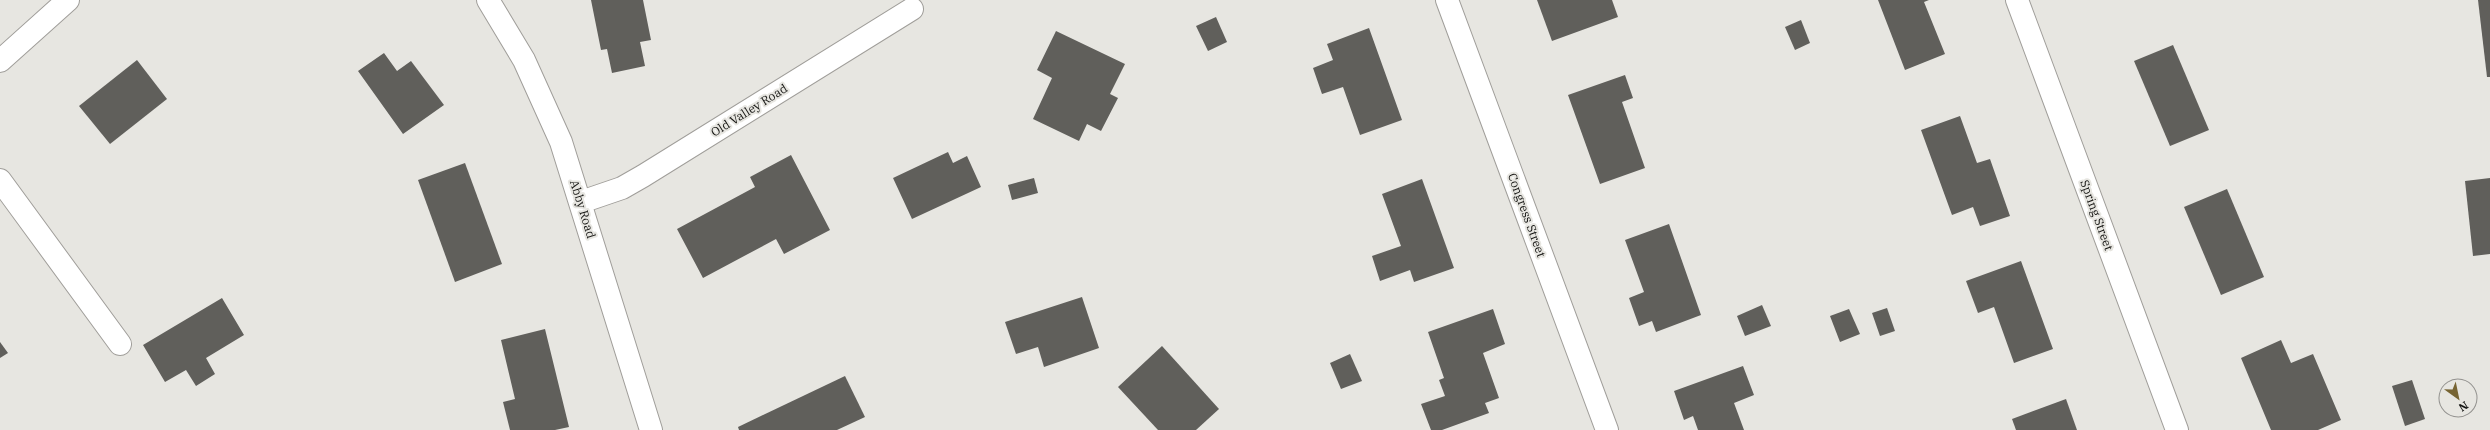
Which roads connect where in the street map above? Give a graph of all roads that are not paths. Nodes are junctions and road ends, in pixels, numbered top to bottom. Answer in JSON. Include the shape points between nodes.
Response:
{"nodes":[{"id":1,"x":68,"y":0,"type":"edge"},
{"id":2,"x":488,"y":0,"type":"edge"},
{"id":3,"x":1447,"y":0,"type":"edge"},
{"id":4,"x":2017,"y":0,"type":"edge"},
{"id":5,"x":912,"y":9,"type":"dead end"},
{"id":6,"x":0,"y":61,"type":"edge"},
{"id":7,"x":0,"y":180,"type":"edge"},
{"id":8,"x":581,"y":202,"type":"junction"},
{"id":9,"x":120,"y":344,"type":"dead end"},
{"id":10,"x":651,"y":430,"type":"edge"},
{"id":11,"x":1607,"y":430,"type":"edge"},
{"id":12,"x":2177,"y":430,"type":"edge"}],
"edges":[{"from":1,"to":6,"type":"street"},
{"from":2,"to":8,"type":"street","name":"Abby Road","via":[[539,90],[561,142]]},
{"from":3,"to":11,"type":"street","name":"Congress Street"},
{"from":4,"to":12,"type":"street","name":"Spring Street"},
{"from":5,"to":8,"type":"street","name":"Old Valley Road","via":[[643,176],[622,188]]},
{"from":7,"to":9,"type":"street"},
{"from":8,"to":10,"type":"street","name":"Abby Road"}]}
